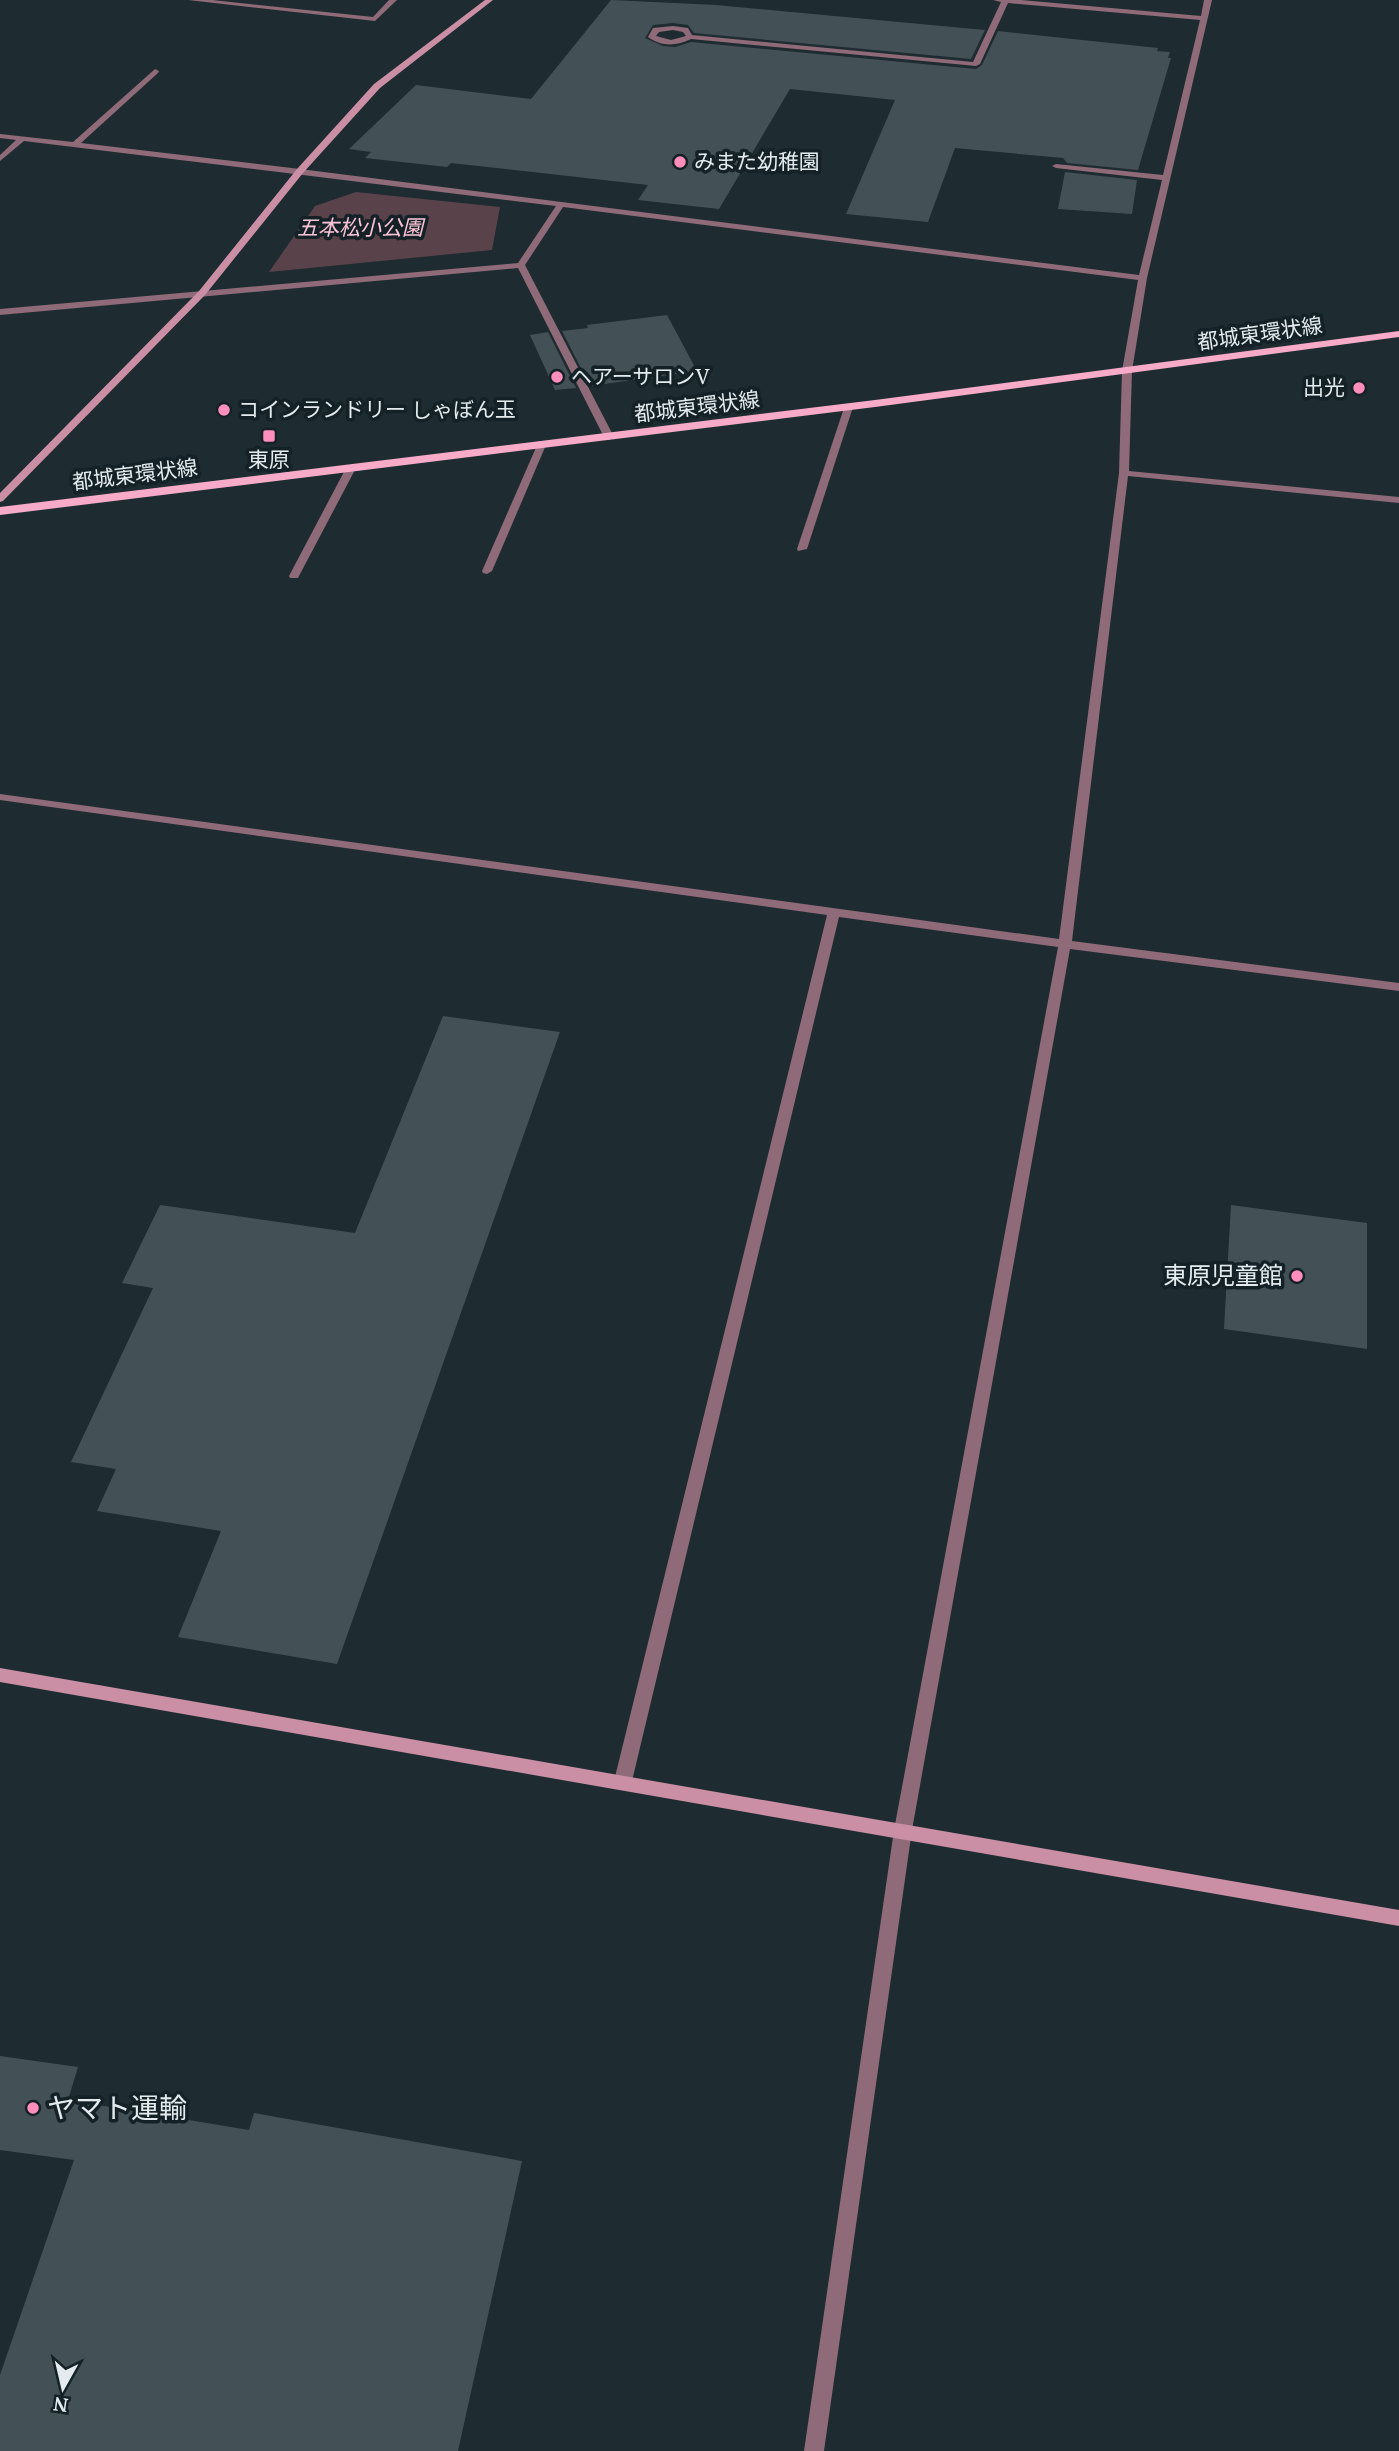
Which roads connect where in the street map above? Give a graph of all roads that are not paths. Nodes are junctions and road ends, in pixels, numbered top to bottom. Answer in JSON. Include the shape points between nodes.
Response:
{"nodes":[{"id":1,"x":192,"y":0,"type":"edge"},
{"id":2,"x":393,"y":0,"type":"edge"},
{"id":3,"x":489,"y":0,"type":"edge"},
{"id":4,"x":995,"y":0,"type":"edge"},
{"id":5,"x":1208,"y":0,"type":"edge"},
{"id":6,"x":1005,"y":1,"type":"edge"},
{"id":7,"x":1093,"y":4,"type":"edge"},
{"id":8,"x":1202,"y":18,"type":"junction"},
{"id":9,"x":690,"y":37,"type":"dead end"},
{"id":10,"x":155,"y":71,"type":"dead end"},
{"id":11,"x":0,"y":136,"type":"edge"},
{"id":12,"x":22,"y":139,"type":"junction"},
{"id":13,"x":74,"y":145,"type":"junction"},
{"id":14,"x":0,"y":159,"type":"edge"},
{"id":15,"x":1056,"y":166,"type":"dead end"},
{"id":16,"x":300,"y":171,"type":"junction"},
{"id":17,"x":1168,"y":178,"type":"junction"},
{"id":18,"x":561,"y":204,"type":"junction"},
{"id":19,"x":521,"y":265,"type":"junction"},
{"id":20,"x":1143,"y":278,"type":"junction"},
{"id":21,"x":202,"y":293,"type":"junction"},
{"id":22,"x":0,"y":312,"type":"edge"},
{"id":23,"x":1399,"y":334,"type":"edge"},
{"id":24,"x":1127,"y":372,"type":"junction"},
{"id":25,"x":848,"y":407,"type":"junction"},
{"id":26,"x":609,"y":437,"type":"junction"},
{"id":27,"x":541,"y":445,"type":"junction"},
{"id":28,"x":351,"y":468,"type":"junction"},
{"id":29,"x":1124,"y":473,"type":"junction"},
{"id":30,"x":0,"y":499,"type":"edge"},
{"id":31,"x":1399,"y":500,"type":"edge"},
{"id":32,"x":0,"y":511,"type":"edge"},
{"id":33,"x":802,"y":549,"type":"dead end"},
{"id":34,"x":487,"y":571,"type":"dead end"},
{"id":35,"x":294,"y":576,"type":"dead end"},
{"id":36,"x":0,"y":797,"type":"edge"},
{"id":37,"x":834,"y":912,"type":"junction"},
{"id":38,"x":1065,"y":944,"type":"junction"},
{"id":39,"x":1399,"y":987,"type":"edge"},
{"id":40,"x":0,"y":1675,"type":"edge"},
{"id":41,"x":623,"y":1782,"type":"junction"},
{"id":42,"x":904,"y":1830,"type":"junction"},
{"id":43,"x":1399,"y":1918,"type":"edge"},
{"id":44,"x":814,"y":2451,"type":"edge"}],
"edges":[{"from":1,"to":2,"type":"street","via":[[374,19]]},
{"from":3,"to":16,"type":"street","via":[[377,86]]},
{"from":4,"to":6,"type":"street"},
{"from":5,"to":8,"type":"street"},
{"from":6,"to":7,"type":"street"},
{"from":6,"to":9,"type":"street","via":[[976,64]]},
{"from":7,"to":8,"type":"street"},
{"from":8,"to":17,"type":"street"},
{"from":10,"to":13,"type":"street"},
{"from":11,"to":12,"type":"street"},
{"from":12,"to":13,"type":"street"},
{"from":12,"to":14,"type":"street"},
{"from":13,"to":16,"type":"street"},
{"from":15,"to":17,"type":"street"},
{"from":16,"to":18,"type":"street"},
{"from":16,"to":21,"type":"street"},
{"from":17,"to":20,"type":"street"},
{"from":18,"to":19,"type":"street"},
{"from":18,"to":20,"type":"street"},
{"from":19,"to":21,"type":"street"},
{"from":19,"to":26,"type":"street"},
{"from":20,"to":24,"type":"street"},
{"from":21,"to":22,"type":"street"},
{"from":21,"to":30,"type":"street"},
{"from":23,"to":24,"type":"main road","name":"都城東環状線"},
{"from":24,"to":25,"type":"main road","name":"都城東環状線"},
{"from":24,"to":29,"type":"street"},
{"from":25,"to":26,"type":"main road","name":"都城東環状線"},
{"from":25,"to":33,"type":"street"},
{"from":26,"to":27,"type":"main road","name":"都城東環状線"},
{"from":27,"to":28,"type":"main road","name":"都城東環状線"},
{"from":27,"to":34,"type":"street"},
{"from":28,"to":32,"type":"main road","name":"都城東環状線"},
{"from":28,"to":35,"type":"street"},
{"from":29,"to":31,"type":"street"},
{"from":29,"to":38,"type":"street"},
{"from":36,"to":37,"type":"street"},
{"from":37,"to":38,"type":"street"},
{"from":37,"to":41,"type":"street"},
{"from":38,"to":39,"type":"street"},
{"from":38,"to":42,"type":"street"},
{"from":40,"to":41,"type":"street"},
{"from":41,"to":42,"type":"street"},
{"from":42,"to":43,"type":"street"},
{"from":42,"to":44,"type":"street"}]}
